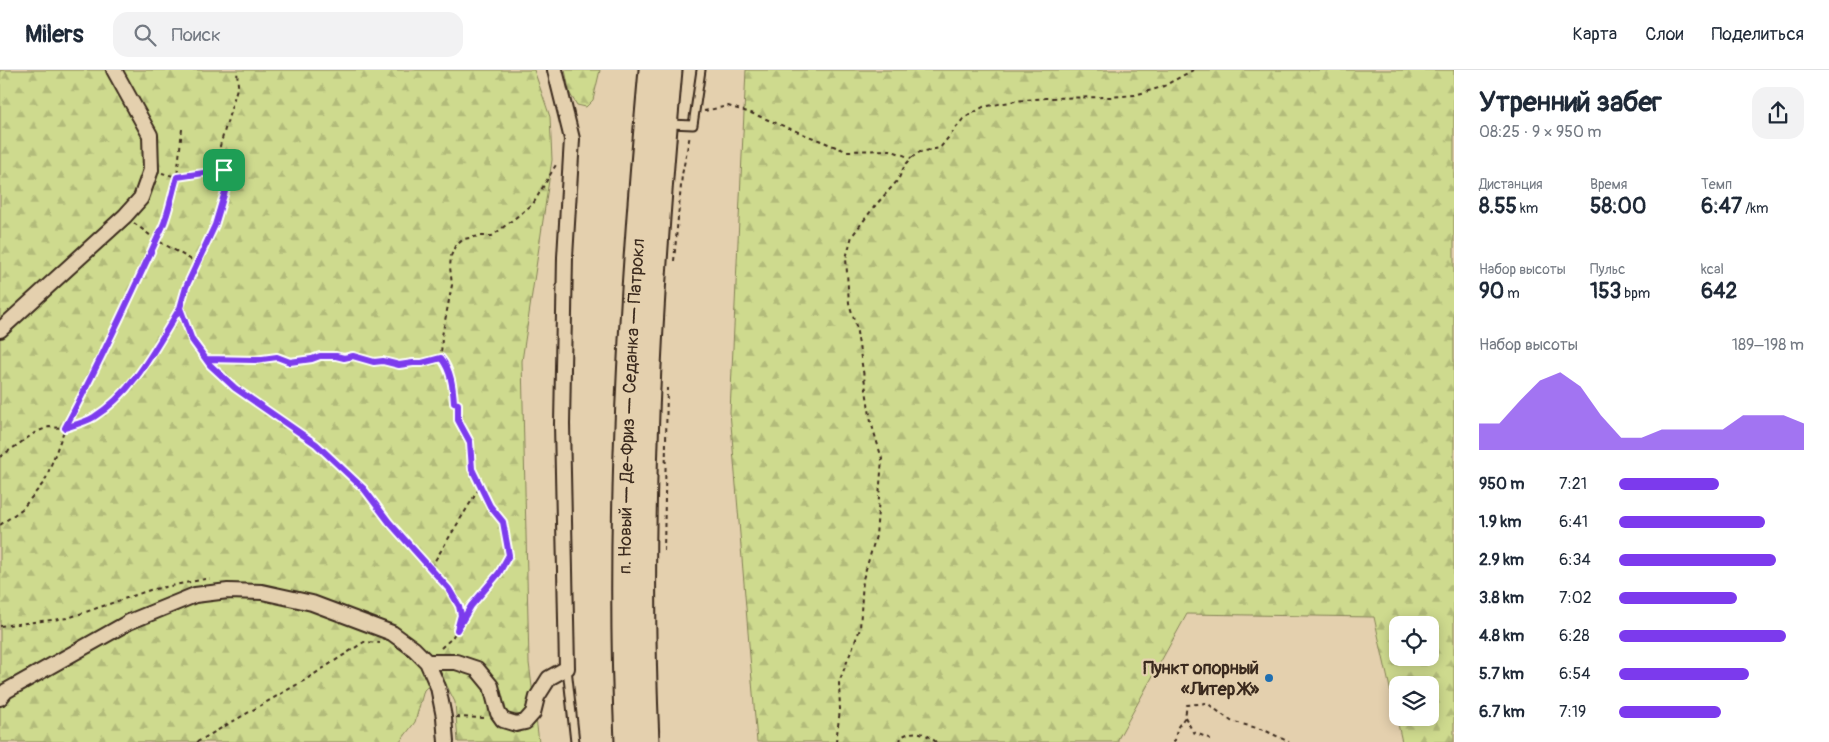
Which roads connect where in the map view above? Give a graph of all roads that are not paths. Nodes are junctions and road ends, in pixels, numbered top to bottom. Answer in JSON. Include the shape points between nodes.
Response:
{"nodes":[{"id":1,"x":114,"y":70,"type":"edge"},
{"id":2,"x":554,"y":70,"type":"edge"},
{"id":3,"x":652,"y":70,"type":"edge"},
{"id":4,"x":669,"y":70,"type":"edge"},
{"id":5,"x":701,"y":70,"type":"edge"},
{"id":6,"x":670,"y":124,"type":"dead end"},
{"id":7,"x":0,"y":330,"type":"edge"},
{"id":8,"x":427,"y":662,"type":"junction"},
{"id":9,"x":567,"y":668,"type":"junction"},
{"id":10,"x":0,"y":698,"type":"edge"},
{"id":11,"x":446,"y":742,"type":"edge"},
{"id":12,"x":575,"y":742,"type":"edge"},
{"id":13,"x":628,"y":742,"type":"edge"},
{"id":14,"x":646,"y":742,"type":"edge"}],
"edges":[{"from":1,"to":7,"type":"street","via":[[150,135],[151,170],[141,198]]},
{"from":2,"to":9,"type":"street","via":[[572,139],[565,257],[562,424]]},
{"from":3,"to":13,"type":"highway","name":"п. Новый — Де-Фриз — Седанка — Патрокл","via":[[637,241],[626,433],[624,657]]},
{"from":4,"to":14,"type":"highway","name":"п. Новый — Де-Фриз — Седанка — Патрокл","via":[[654,241],[645,433],[642,657]]},
{"from":5,"to":6,"type":"lane","via":[[693,125]]},
{"from":8,"to":9,"type":"street","via":[[456,662],[477,669],[491,686],[498,713],[503,720],[516,724],[525,722],[533,713],[537,697],[549,678]]},
{"from":8,"to":10,"type":"street","via":[[392,633],[312,603],[262,592],[228,592],[195,595],[129,622],[6,691]]},
{"from":8,"to":11,"type":"street","via":[[438,687]]},
{"from":9,"to":12,"type":"lane"}]}
